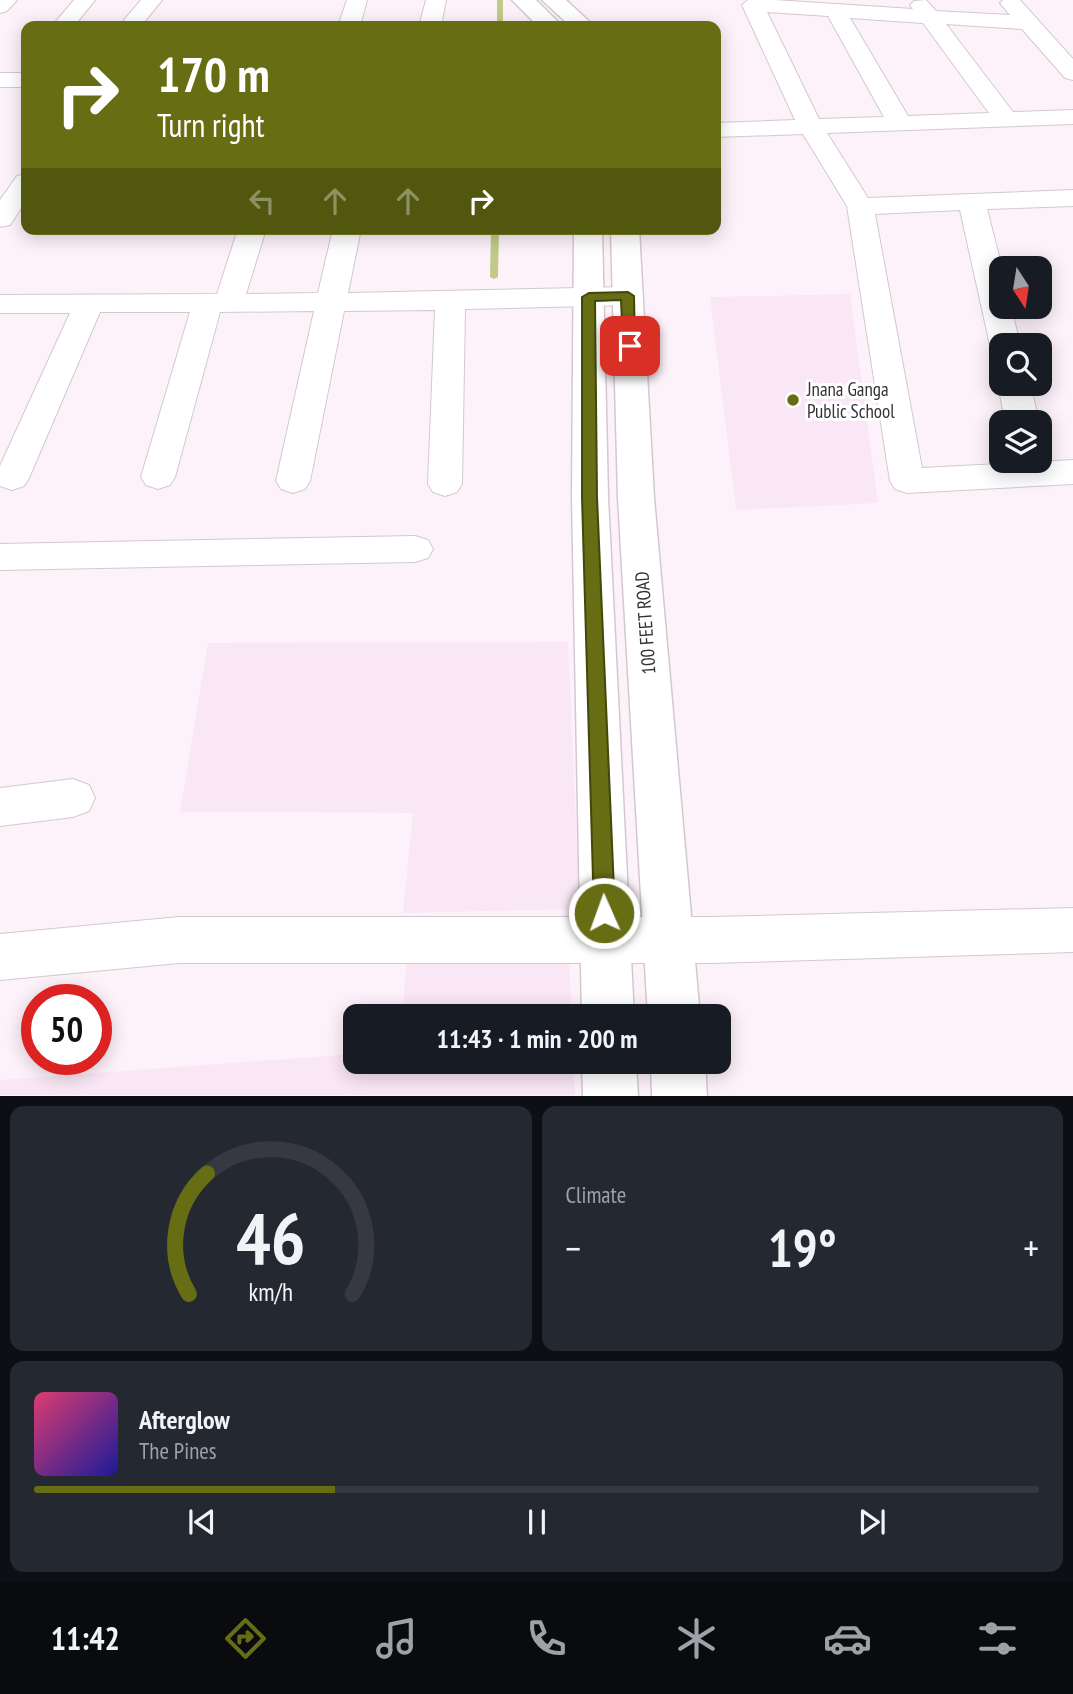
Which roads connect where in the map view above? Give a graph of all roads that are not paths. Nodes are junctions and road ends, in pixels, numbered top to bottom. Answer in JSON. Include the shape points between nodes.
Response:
{"nodes":[{"id":1,"x":6,"y":0,"type":"edge"},
{"id":2,"x":85,"y":0,"type":"edge"},
{"id":3,"x":152,"y":0,"type":"edge"},
{"id":4,"x":358,"y":0,"type":"edge"},
{"id":5,"x":436,"y":0,"type":"edge"},
{"id":6,"x":523,"y":0,"type":"edge"},
{"id":7,"x":553,"y":0,"type":"edge"},
{"id":8,"x":730,"y":0,"type":"edge"},
{"id":9,"x":917,"y":0,"type":"edge"},
{"id":10,"x":1008,"y":0,"type":"edge"},
{"id":11,"x":753,"y":5,"type":"junction"},
{"id":12,"x":0,"y":7,"type":"edge"},
{"id":13,"x":836,"y":12,"type":"junction"},
{"id":14,"x":931,"y":19,"type":"junction"},
{"id":15,"x":67,"y":21,"type":"edge"},
{"id":16,"x":134,"y":21,"type":"edge"},
{"id":17,"x":351,"y":21,"type":"edge"},
{"id":18,"x":431,"y":21,"type":"edge"},
{"id":19,"x":546,"y":21,"type":"edge"},
{"id":20,"x":577,"y":21,"type":"edge"},
{"id":21,"x":1028,"y":23,"type":"junction"},
{"id":22,"x":1073,"y":74,"type":"edge"},
{"id":23,"x":1073,"y":117,"type":"edge"},
{"id":24,"x":1006,"y":119,"type":"junction"},
{"id":25,"x":900,"y":123,"type":"junction"},
{"id":26,"x":811,"y":127,"type":"junction"},
{"id":27,"x":721,"y":130,"type":"edge"},
{"id":28,"x":21,"y":189,"type":"edge"},
{"id":29,"x":1073,"y":198,"type":"edge"},
{"id":30,"x":972,"y":202,"type":"junction"},
{"id":31,"x":860,"y":206,"type":"junction"},
{"id":32,"x":0,"y":219,"type":"edge"},
{"id":33,"x":249,"y":235,"type":"edge"},
{"id":34,"x":346,"y":235,"type":"edge"},
{"id":35,"x":590,"y":235,"type":"edge"},
{"id":36,"x":624,"y":235,"type":"edge"},
{"id":37,"x":608,"y":297,"type":"junction"},
{"id":38,"x":450,"y":301,"type":"junction"},
{"id":39,"x":219,"y":302,"type":"junction"},
{"id":40,"x":334,"y":302,"type":"junction"},
{"id":41,"x":89,"y":303,"type":"junction"},
{"id":42,"x":0,"y":304,"type":"edge"},
{"id":43,"x":1002,"y":333,"type":"edge"},
{"id":44,"x":1052,"y":469,"type":"edge"},
{"id":45,"x":989,"y":472,"type":"edge"},
{"id":46,"x":1073,"y":472,"type":"edge"},
{"id":47,"x":158,"y":477,"type":"dead end"},
{"id":48,"x":12,"y":478,"type":"dead end"},
{"id":49,"x":293,"y":481,"type":"dead end"},
{"id":50,"x":445,"y":484,"type":"dead end"},
{"id":51,"x":415,"y":549,"type":"dead end"},
{"id":52,"x":0,"y":557,"type":"edge"},
{"id":53,"x":73,"y":798,"type":"dead end"},
{"id":54,"x":0,"y":807,"type":"edge"},
{"id":55,"x":1073,"y":930,"type":"edge"},
{"id":56,"x":605,"y":940,"type":"junction"},
{"id":57,"x":669,"y":940,"type":"junction"},
{"id":58,"x":0,"y":957,"type":"edge"},
{"id":59,"x":607,"y":1004,"type":"edge"},
{"id":60,"x":673,"y":1004,"type":"edge"},
{"id":61,"x":610,"y":1074,"type":"edge"},
{"id":62,"x":679,"y":1074,"type":"edge"},
{"id":63,"x":611,"y":1096,"type":"edge"},
{"id":64,"x":680,"y":1096,"type":"edge"}],
"edges":[{"from":1,"to":12,"type":"street"},
{"from":2,"to":15,"type":"street"},
{"from":3,"to":16,"type":"street"},
{"from":4,"to":17,"type":"street"},
{"from":5,"to":18,"type":"street"},
{"from":6,"to":19,"type":"main road"},
{"from":7,"to":20,"type":"main road"},
{"from":8,"to":11,"type":"street"},
{"from":9,"to":14,"type":"street"},
{"from":10,"to":21,"type":"street"},
{"from":11,"to":13,"type":"street"},
{"from":11,"to":26,"type":"street"},
{"from":13,"to":14,"type":"street"},
{"from":13,"to":25,"type":"street"},
{"from":14,"to":21,"type":"street"},
{"from":14,"to":24,"type":"street"},
{"from":21,"to":22,"type":"street"},
{"from":23,"to":24,"type":"street"},
{"from":24,"to":25,"type":"street"},
{"from":25,"to":26,"type":"street"},
{"from":26,"to":27,"type":"street"},
{"from":26,"to":31,"type":"street"},
{"from":28,"to":32,"type":"street"},
{"from":29,"to":30,"type":"street"},
{"from":30,"to":31,"type":"street"},
{"from":30,"to":43,"type":"street"},
{"from":31,"to":45,"type":"street","via":[[907,481]]},
{"from":33,"to":39,"type":"street"},
{"from":34,"to":40,"type":"street"},
{"from":35,"to":37,"type":"main road","name":"100 FEET ROAD"},
{"from":36,"to":37,"type":"main road","name":"100 FEET ROAD"},
{"from":37,"to":38,"type":"street"},
{"from":37,"to":56,"type":"main road","name":"100 FEET ROAD","via":[[590,497]]},
{"from":37,"to":57,"type":"main road","name":"100 FEET ROAD","via":[[636,498]]},
{"from":38,"to":40,"type":"street"},
{"from":38,"to":50,"type":"street"},
{"from":39,"to":40,"type":"street"},
{"from":39,"to":41,"type":"street"},
{"from":39,"to":47,"type":"street"},
{"from":40,"to":49,"type":"street"},
{"from":41,"to":42,"type":"street"},
{"from":41,"to":48,"type":"street"},
{"from":44,"to":46,"type":"street"},
{"from":51,"to":52,"type":"street"},
{"from":53,"to":54,"type":"street"},
{"from":55,"to":57,"type":"street"},
{"from":56,"to":57,"type":"street"},
{"from":56,"to":58,"type":"street","via":[[179,940]]},
{"from":56,"to":59,"type":"main road","name":"100 FEET ROAD"},
{"from":57,"to":60,"type":"main road","name":"100 FEET ROAD"},
{"from":61,"to":63,"type":"main road"},
{"from":62,"to":64,"type":"main road"}]}
